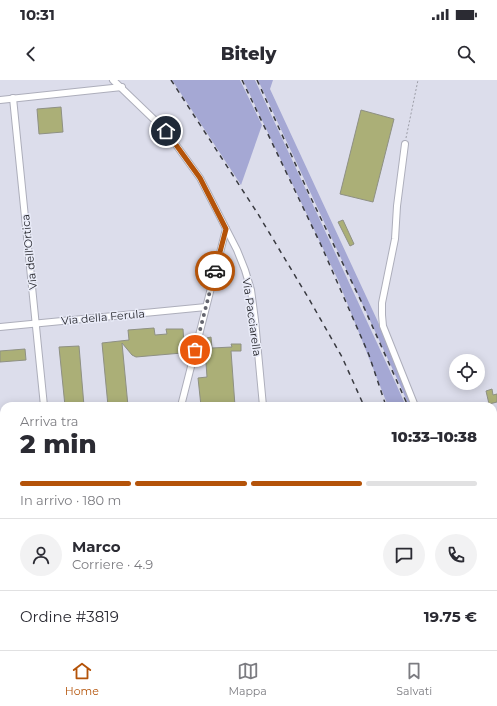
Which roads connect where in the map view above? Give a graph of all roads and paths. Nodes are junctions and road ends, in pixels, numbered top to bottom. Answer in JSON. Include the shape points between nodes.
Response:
{"nodes":[{"id":1,"x":113,"y":80,"type":"edge"},
{"id":2,"x":418,"y":80,"type":"edge"},
{"id":3,"x":122,"y":87,"type":"junction"},
{"id":4,"x":13,"y":98,"type":"junction"},
{"id":5,"x":0,"y":100,"type":"edge"},
{"id":6,"x":405,"y":144,"type":"joint"},
{"id":7,"x":226,"y":229,"type":"junction"},
{"id":8,"x":206,"y":307,"type":"junction"},
{"id":9,"x":36,"y":323,"type":"junction"},
{"id":10,"x":0,"y":327,"type":"edge"},
{"id":11,"x":44,"y":402,"type":"edge"},
{"id":12,"x":182,"y":402,"type":"edge"},
{"id":13,"x":263,"y":402,"type":"edge"},
{"id":14,"x":413,"y":402,"type":"edge"}],
"edges":[{"from":1,"to":3,"type":"street","name":"Via Pacciarella"},
{"from":2,"to":6,"type":"path"},
{"from":3,"to":4,"type":"street"},
{"from":3,"to":7,"type":"street","name":"Via Pacciarella","via":[[166,131],[200,178]]},
{"from":4,"to":5,"type":"street"},
{"from":4,"to":9,"type":"street","name":"Via dell'Ortica"},
{"from":6,"to":14,"type":"street","via":[[395,239],[382,303],[382,315],[383,326]]},
{"from":7,"to":8,"type":"street"},
{"from":7,"to":13,"type":"street","name":"Via Pacciarella","via":[[237,250],[251,290]]},
{"from":8,"to":9,"type":"street","name":"Via della Ferula"},
{"from":8,"to":12,"type":"street"},
{"from":9,"to":10,"type":"street","name":"Via della Ferula"},
{"from":9,"to":11,"type":"street","name":"Via dell'Ortica"}]}
